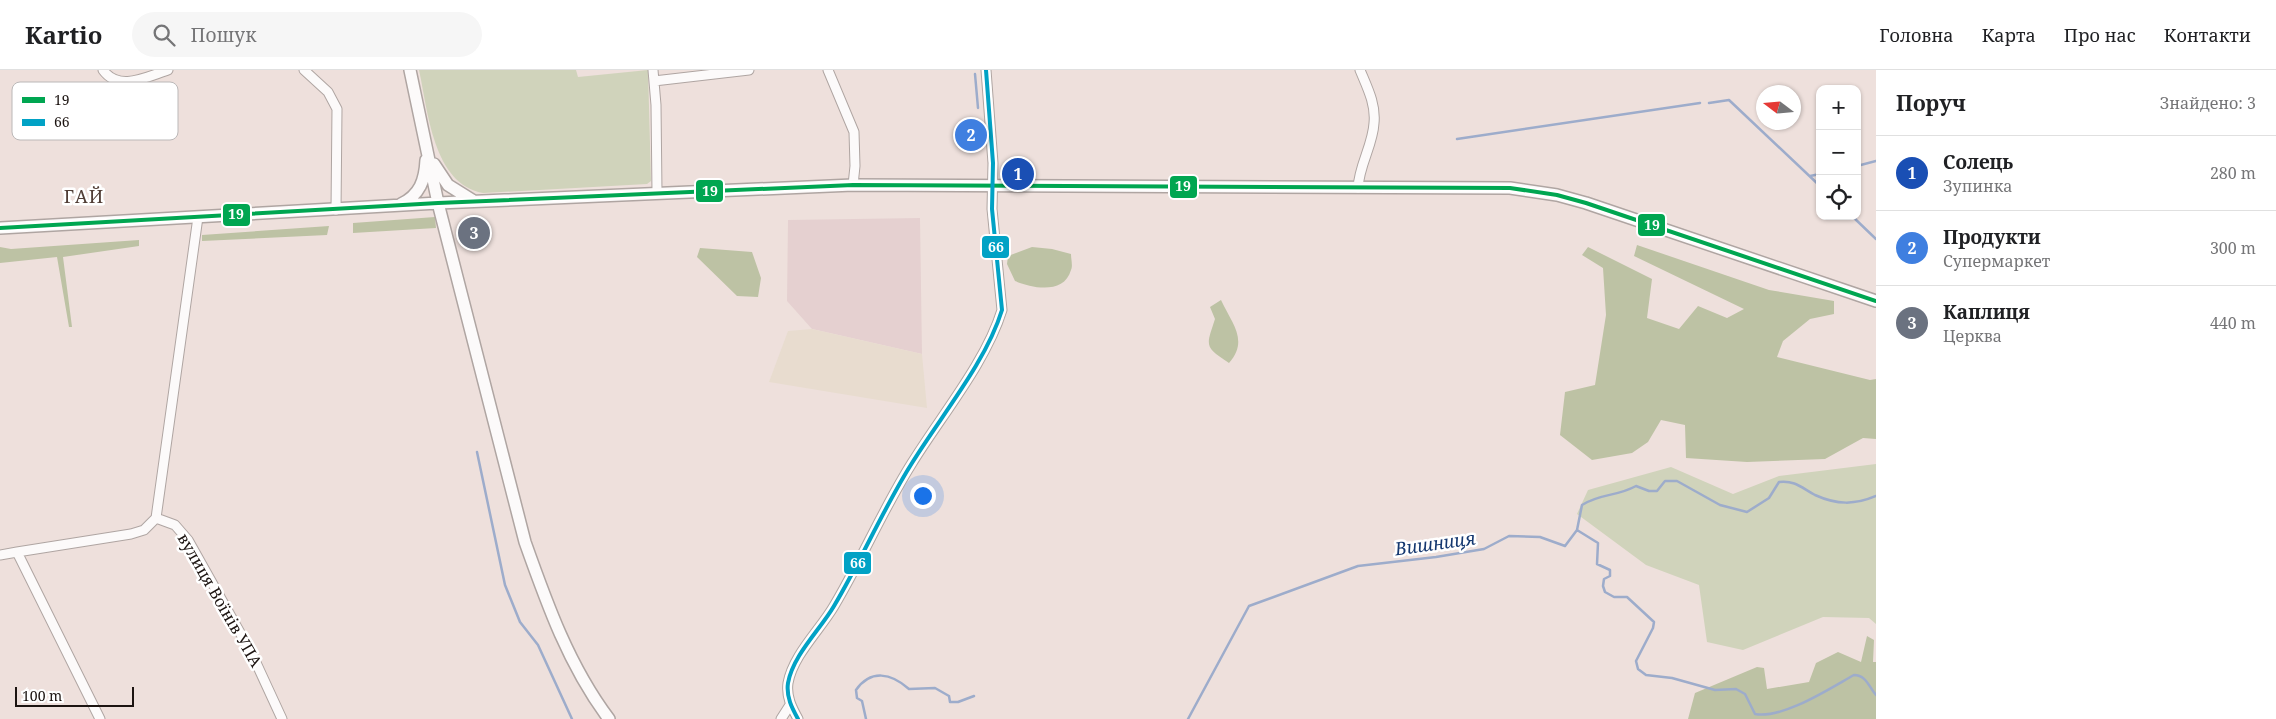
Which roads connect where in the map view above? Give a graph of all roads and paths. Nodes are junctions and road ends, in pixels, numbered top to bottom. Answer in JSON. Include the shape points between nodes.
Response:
{"nodes":[{"id":1,"x":103,"y":70,"type":"edge"},
{"id":2,"x":168,"y":70,"type":"edge"},
{"id":3,"x":304,"y":70,"type":"edge"},
{"id":4,"x":410,"y":70,"type":"edge"},
{"id":5,"x":653,"y":70,"type":"edge"},
{"id":6,"x":749,"y":70,"type":"edge"},
{"id":7,"x":828,"y":70,"type":"edge"},
{"id":8,"x":986,"y":70,"type":"edge"},
{"id":9,"x":1360,"y":70,"type":"edge"},
{"id":10,"x":737,"y":71,"type":"edge"},
{"id":11,"x":654,"y":81,"type":"junction"},
{"id":12,"x":427,"y":149,"type":"junction"},
{"id":13,"x":853,"y":185,"type":"junction"},
{"id":14,"x":993,"y":186,"type":"junction"},
{"id":15,"x":1358,"y":188,"type":"junction"},
{"id":16,"x":657,"y":192,"type":"junction"},
{"id":17,"x":475,"y":201,"type":"junction"},
{"id":18,"x":438,"y":203,"type":"junction"},
{"id":19,"x":396,"y":206,"type":"junction"},
{"id":20,"x":336,"y":210,"type":"junction"},
{"id":21,"x":198,"y":217,"type":"junction"},
{"id":22,"x":0,"y":228,"type":"edge"},
{"id":23,"x":1876,"y":301,"type":"edge"},
{"id":24,"x":156,"y":518,"type":"junction"},
{"id":25,"x":17,"y":552,"type":"junction"},
{"id":26,"x":0,"y":555,"type":"edge"},
{"id":27,"x":790,"y":705,"type":"junction"},
{"id":28,"x":100,"y":719,"type":"edge"},
{"id":29,"x":282,"y":719,"type":"edge"},
{"id":30,"x":609,"y":719,"type":"edge"},
{"id":31,"x":781,"y":719,"type":"edge"},
{"id":32,"x":798,"y":719,"type":"edge"}],
"edges":[{"from":1,"to":2,"type":"street","via":[[109,78],[121,82]]},
{"from":3,"to":20,"type":"street","via":[[328,92],[337,109]]},
{"from":4,"to":12,"type":"main road"},
{"from":5,"to":11,"type":"street"},
{"from":6,"to":10,"type":"street"},
{"from":7,"to":13,"type":"street","via":[[854,132],[856,166]]},
{"from":8,"to":14,"type":"street"},
{"from":9,"to":15,"type":"street","via":[[1372,101],[1374,124],[1360,169]]},
{"from":10,"to":11,"type":"street"},
{"from":11,"to":16,"type":"street"},
{"from":12,"to":17,"type":"main road","via":[[436,170],[448,185]]},
{"from":12,"to":18,"type":"main road"},
{"from":12,"to":19,"type":"main road","via":[[421,185],[413,197]]},
{"from":13,"to":14,"type":"main road"},
{"from":13,"to":16,"type":"main road"},
{"from":14,"to":15,"type":"main road"},
{"from":14,"to":27,"type":"street","via":[[992,209],[1002,301],[997,325],[911,464],[834,606],[795,664],[788,685]]},
{"from":15,"to":23,"type":"main road","via":[[1510,188],[1557,195]]},
{"from":16,"to":17,"type":"main road"},
{"from":17,"to":18,"type":"main road"},
{"from":18,"to":19,"type":"main road"},
{"from":18,"to":30,"type":"main road","via":[[525,542],[567,649]]},
{"from":19,"to":20,"type":"main road"},
{"from":20,"to":21,"type":"main road"},
{"from":21,"to":22,"type":"main road"},
{"from":21,"to":24,"type":"street"},
{"from":24,"to":25,"type":"street","via":[[144,530],[131,534]]},
{"from":24,"to":29,"type":"street","name":"вулиця Воїнів УПА","via":[[175,525],[188,540],[252,654]]},
{"from":25,"to":26,"type":"street"},
{"from":25,"to":28,"type":"street"},
{"from":27,"to":31,"type":"street"},
{"from":27,"to":32,"type":"street"}]}
